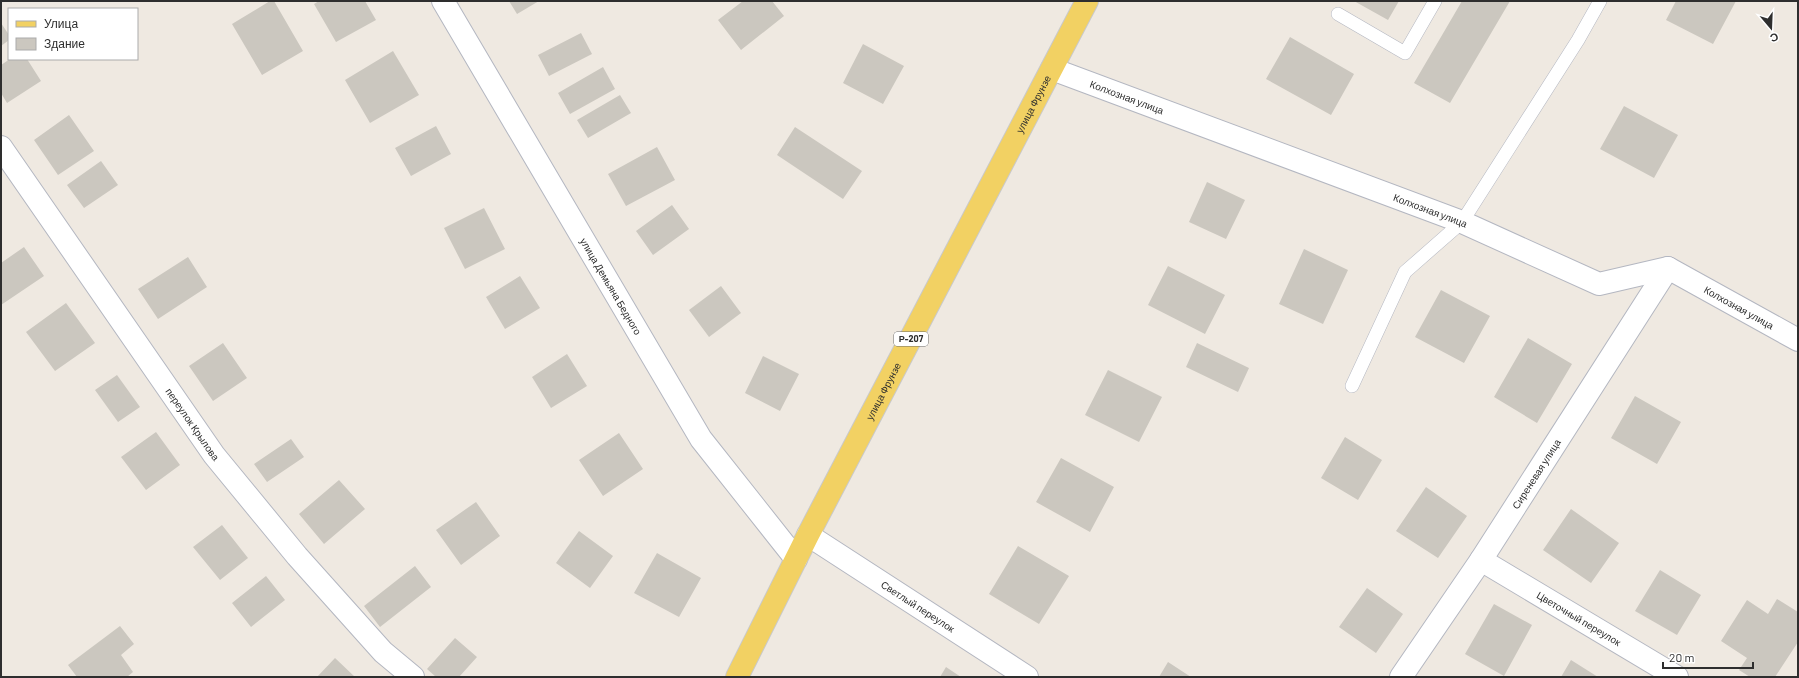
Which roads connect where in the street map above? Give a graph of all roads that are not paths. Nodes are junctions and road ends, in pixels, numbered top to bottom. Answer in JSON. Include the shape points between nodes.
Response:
{"nodes":[{"id":1,"x":443,"y":1,"type":"edge"},
{"id":2,"x":1087,"y":1,"type":"edge"},
{"id":3,"x":1435,"y":1,"type":"edge"},
{"id":4,"x":1600,"y":1,"type":"edge"},
{"id":5,"x":1338,"y":14,"type":"dead end"},
{"id":6,"x":1052,"y":69,"type":"junction"},
{"id":7,"x":1,"y":147,"type":"edge"},
{"id":8,"x":1462,"y":222,"type":"junction"},
{"id":9,"x":1668,"y":268,"type":"junction"},
{"id":10,"x":1798,"y":340,"type":"edge"},
{"id":11,"x":1352,"y":386,"type":"dead end"},
{"id":12,"x":808,"y":536,"type":"junction"},
{"id":13,"x":796,"y":559,"type":"junction"},
{"id":14,"x":1482,"y":560,"type":"junction"},
{"id":15,"x":413,"y":677,"type":"edge"},
{"id":16,"x":737,"y":677,"type":"edge"},
{"id":17,"x":1027,"y":677,"type":"edge"},
{"id":18,"x":1401,"y":677,"type":"edge"},
{"id":19,"x":1677,"y":677,"type":"edge"}],
"edges":[{"from":1,"to":13,"type":"street","name":"улица Демьяна Бедного","via":[[701,439]]},
{"from":2,"to":6,"type":"main road","name":"улица Фрунзе","number":"Р-207"},
{"from":3,"to":5,"type":"lane","via":[[1404,53]]},
{"from":4,"to":8,"type":"lane"},
{"from":6,"to":8,"type":"street","name":"Колхозная улица"},
{"from":6,"to":12,"type":"main road","name":"улица Фрунзе","number":"Р-207"},
{"from":7,"to":15,"type":"street","name":"переулок Крылова","via":[[214,455],[297,556],[373,641]]},
{"from":8,"to":9,"type":"street","name":"Колхозная улица","via":[[1599,284]]},
{"from":8,"to":11,"type":"lane","via":[[1405,272]]},
{"from":9,"to":10,"type":"street","name":"Колхозная улица"},
{"from":9,"to":14,"type":"street","name":"Сиреневая улица"},
{"from":12,"to":13,"type":"main road","name":"улица Фрунзе","number":"Р-207"},
{"from":12,"to":17,"type":"street","name":"Светлый переулок"},
{"from":13,"to":16,"type":"main road","name":"улица Фрунзе","number":"Р-207"},
{"from":14,"to":18,"type":"street","name":"Сиреневая улица"},
{"from":14,"to":19,"type":"street","name":"Цветочный переулок"}]}
